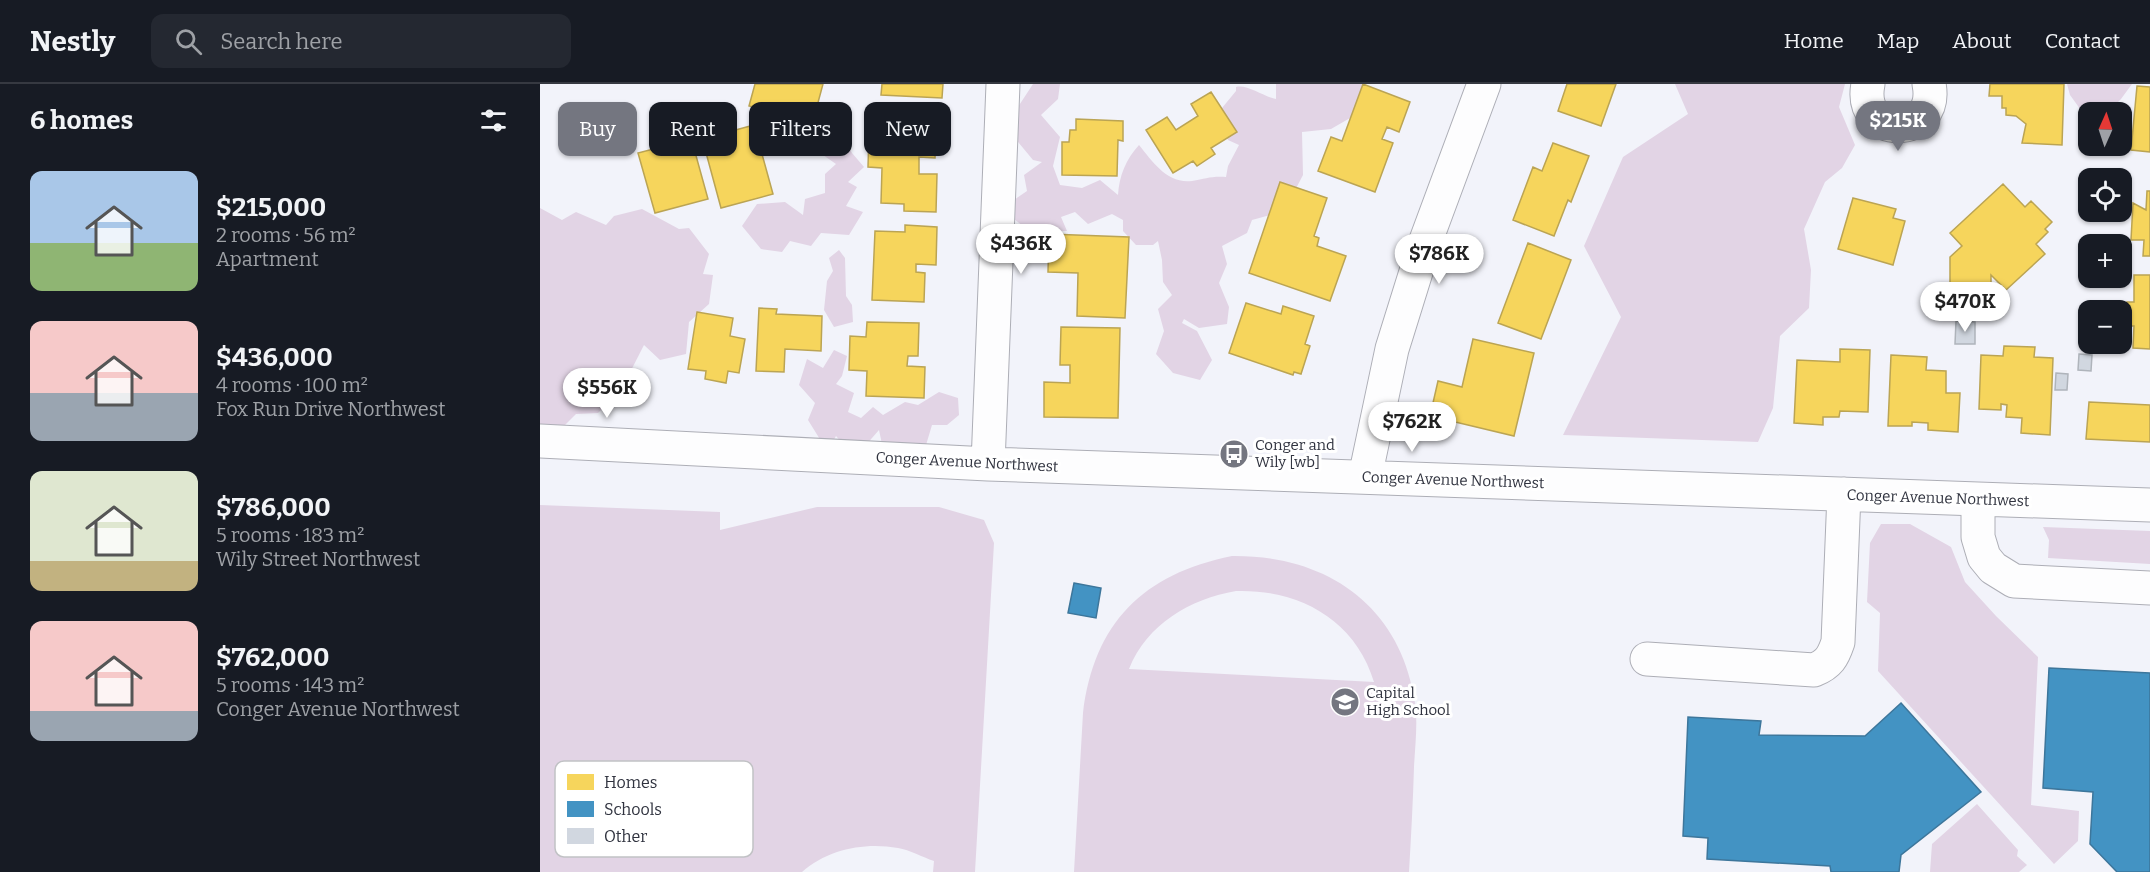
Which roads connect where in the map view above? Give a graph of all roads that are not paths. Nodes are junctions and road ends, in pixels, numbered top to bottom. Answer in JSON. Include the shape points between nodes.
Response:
{"nodes":[{"id":1,"x":1003,"y":84,"type":"edge"},
{"id":2,"x":1484,"y":84,"type":"edge"},
{"id":3,"x":1868,"y":84,"type":"edge"},
{"id":4,"x":1929,"y":84,"type":"edge"},
{"id":5,"x":540,"y":441,"type":"edge"},
{"id":6,"x":988,"y":464,"type":"junction"},
{"id":7,"x":1365,"y":477,"type":"junction"},
{"id":8,"x":1844,"y":494,"type":"junction"},
{"id":9,"x":1978,"y":499,"type":"junction"},
{"id":10,"x":2150,"y":505,"type":"edge"},
{"id":11,"x":2150,"y":588,"type":"edge"},
{"id":12,"x":1647,"y":659,"type":"dead end"}],
"edges":[{"from":1,"to":6,"type":"street"},
{"from":2,"to":7,"type":"street","via":[[1425,243],[1392,349]]},
{"from":3,"to":4,"type":"street","via":[[1867,104],[1872,113],[1898,127],[1918,120],[1924,113],[1929,103]]},
{"from":5,"to":6,"type":"street","name":"Conger Avenue Northwest"},
{"from":6,"to":7,"type":"street","name":"Conger Avenue Northwest"},
{"from":7,"to":8,"type":"street","name":"Conger Avenue Northwest"},
{"from":8,"to":9,"type":"street","name":"Conger Avenue Northwest"},
{"from":8,"to":12,"type":"street","via":[[1838,642],[1826,666],[1814,670]]},
{"from":9,"to":10,"type":"street","name":"Conger Avenue Northwest"},
{"from":9,"to":11,"type":"street","via":[[1978,537],[1984,557],[2014,581]]}]}
